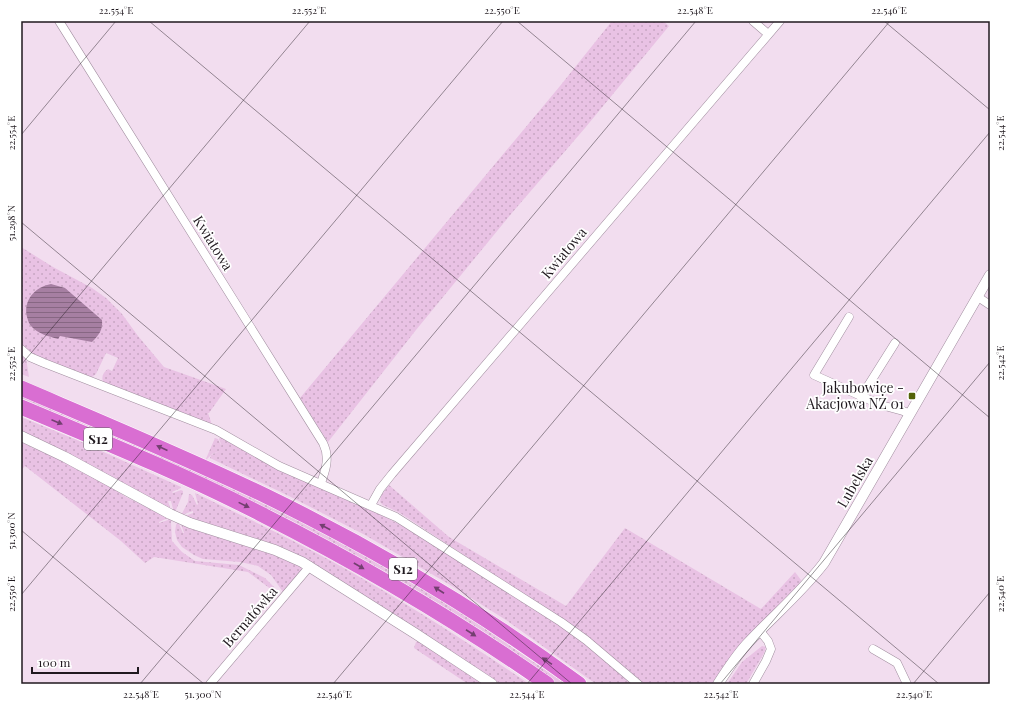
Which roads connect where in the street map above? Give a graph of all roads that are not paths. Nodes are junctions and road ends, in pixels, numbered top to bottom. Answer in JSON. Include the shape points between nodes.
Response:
{"nodes":[{"id":1,"x":59,"y":21,"type":"edge"},
{"id":2,"x":753,"y":21,"type":"edge"},
{"id":3,"x":780,"y":21,"type":"edge"},
{"id":4,"x":768,"y":34,"type":"junction"},
{"id":5,"x":990,"y":275,"type":"edge"},
{"id":6,"x":978,"y":297,"type":"junction"},
{"id":7,"x":990,"y":304,"type":"edge"},
{"id":8,"x":849,"y":317,"type":"dead end"},
{"id":9,"x":895,"y":343,"type":"dead end"},
{"id":10,"x":21,"y":349,"type":"edge"},
{"id":11,"x":21,"y":388,"type":"edge"},
{"id":12,"x":861,"y":397,"type":"junction"},
{"id":13,"x":21,"y":407,"type":"edge"},
{"id":14,"x":910,"y":414,"type":"junction"},
{"id":15,"x":21,"y":436,"type":"edge"},
{"id":16,"x":321,"y":483,"type":"junction"},
{"id":17,"x":371,"y":505,"type":"junction"},
{"id":18,"x":310,"y":566,"type":"junction"},
{"id":19,"x":760,"y":630,"type":"junction"},
{"id":20,"x":872,"y":649,"type":"dead end"},
{"id":21,"x":210,"y":684,"type":"edge"},
{"id":22,"x":492,"y":684,"type":"edge"},
{"id":23,"x":547,"y":684,"type":"edge"},
{"id":24,"x":579,"y":684,"type":"edge"},
{"id":25,"x":638,"y":684,"type":"edge"},
{"id":26,"x":718,"y":684,"type":"edge"},
{"id":27,"x":753,"y":684,"type":"edge"},
{"id":28,"x":907,"y":684,"type":"edge"}],
"edges":[{"from":1,"to":16,"type":"street","name":"Kwiatowa","via":[[323,443],[327,459]]},
{"from":2,"to":4,"type":"street"},
{"from":3,"to":4,"type":"street","name":"Kwiatowa"},
{"from":4,"to":17,"type":"street","name":"Kwiatowa","via":[[392,474]]},
{"from":5,"to":6,"type":"street","name":"Lubelska"},
{"from":6,"to":7,"type":"street"},
{"from":6,"to":14,"type":"street","name":"Lubelska"},
{"from":8,"to":12,"type":"street","via":[[814,375]]},
{"from":9,"to":12,"type":"street"},
{"from":10,"to":16,"type":"street","via":[[44,363],[208,426],[279,466]]},
{"from":24,"to":11,"type":"highway","number":"S12","one_way":true,"via":[[514,638],[421,579],[291,508],[184,458]]},
{"from":12,"to":14,"type":"street"},
{"from":13,"to":23,"type":"highway","number":"S12","one_way":true,"via":[[209,488],[321,545],[418,600]]},
{"from":14,"to":19,"type":"street","name":"Lubelska","via":[[824,564]]},
{"from":15,"to":18,"type":"street","via":[[183,520],[275,550]]},
{"from":16,"to":17,"type":"street"},
{"from":17,"to":25,"type":"street","via":[[422,532],[561,622]]},
{"from":18,"to":21,"type":"street","name":"Bernatówka"},
{"from":18,"to":22,"type":"street"},
{"from":19,"to":26,"type":"street","name":"Lubelska","via":[[740,652]]},
{"from":19,"to":27,"type":"street","via":[[771,649]]},
{"from":20,"to":28,"type":"street","via":[[897,664]]}]}
